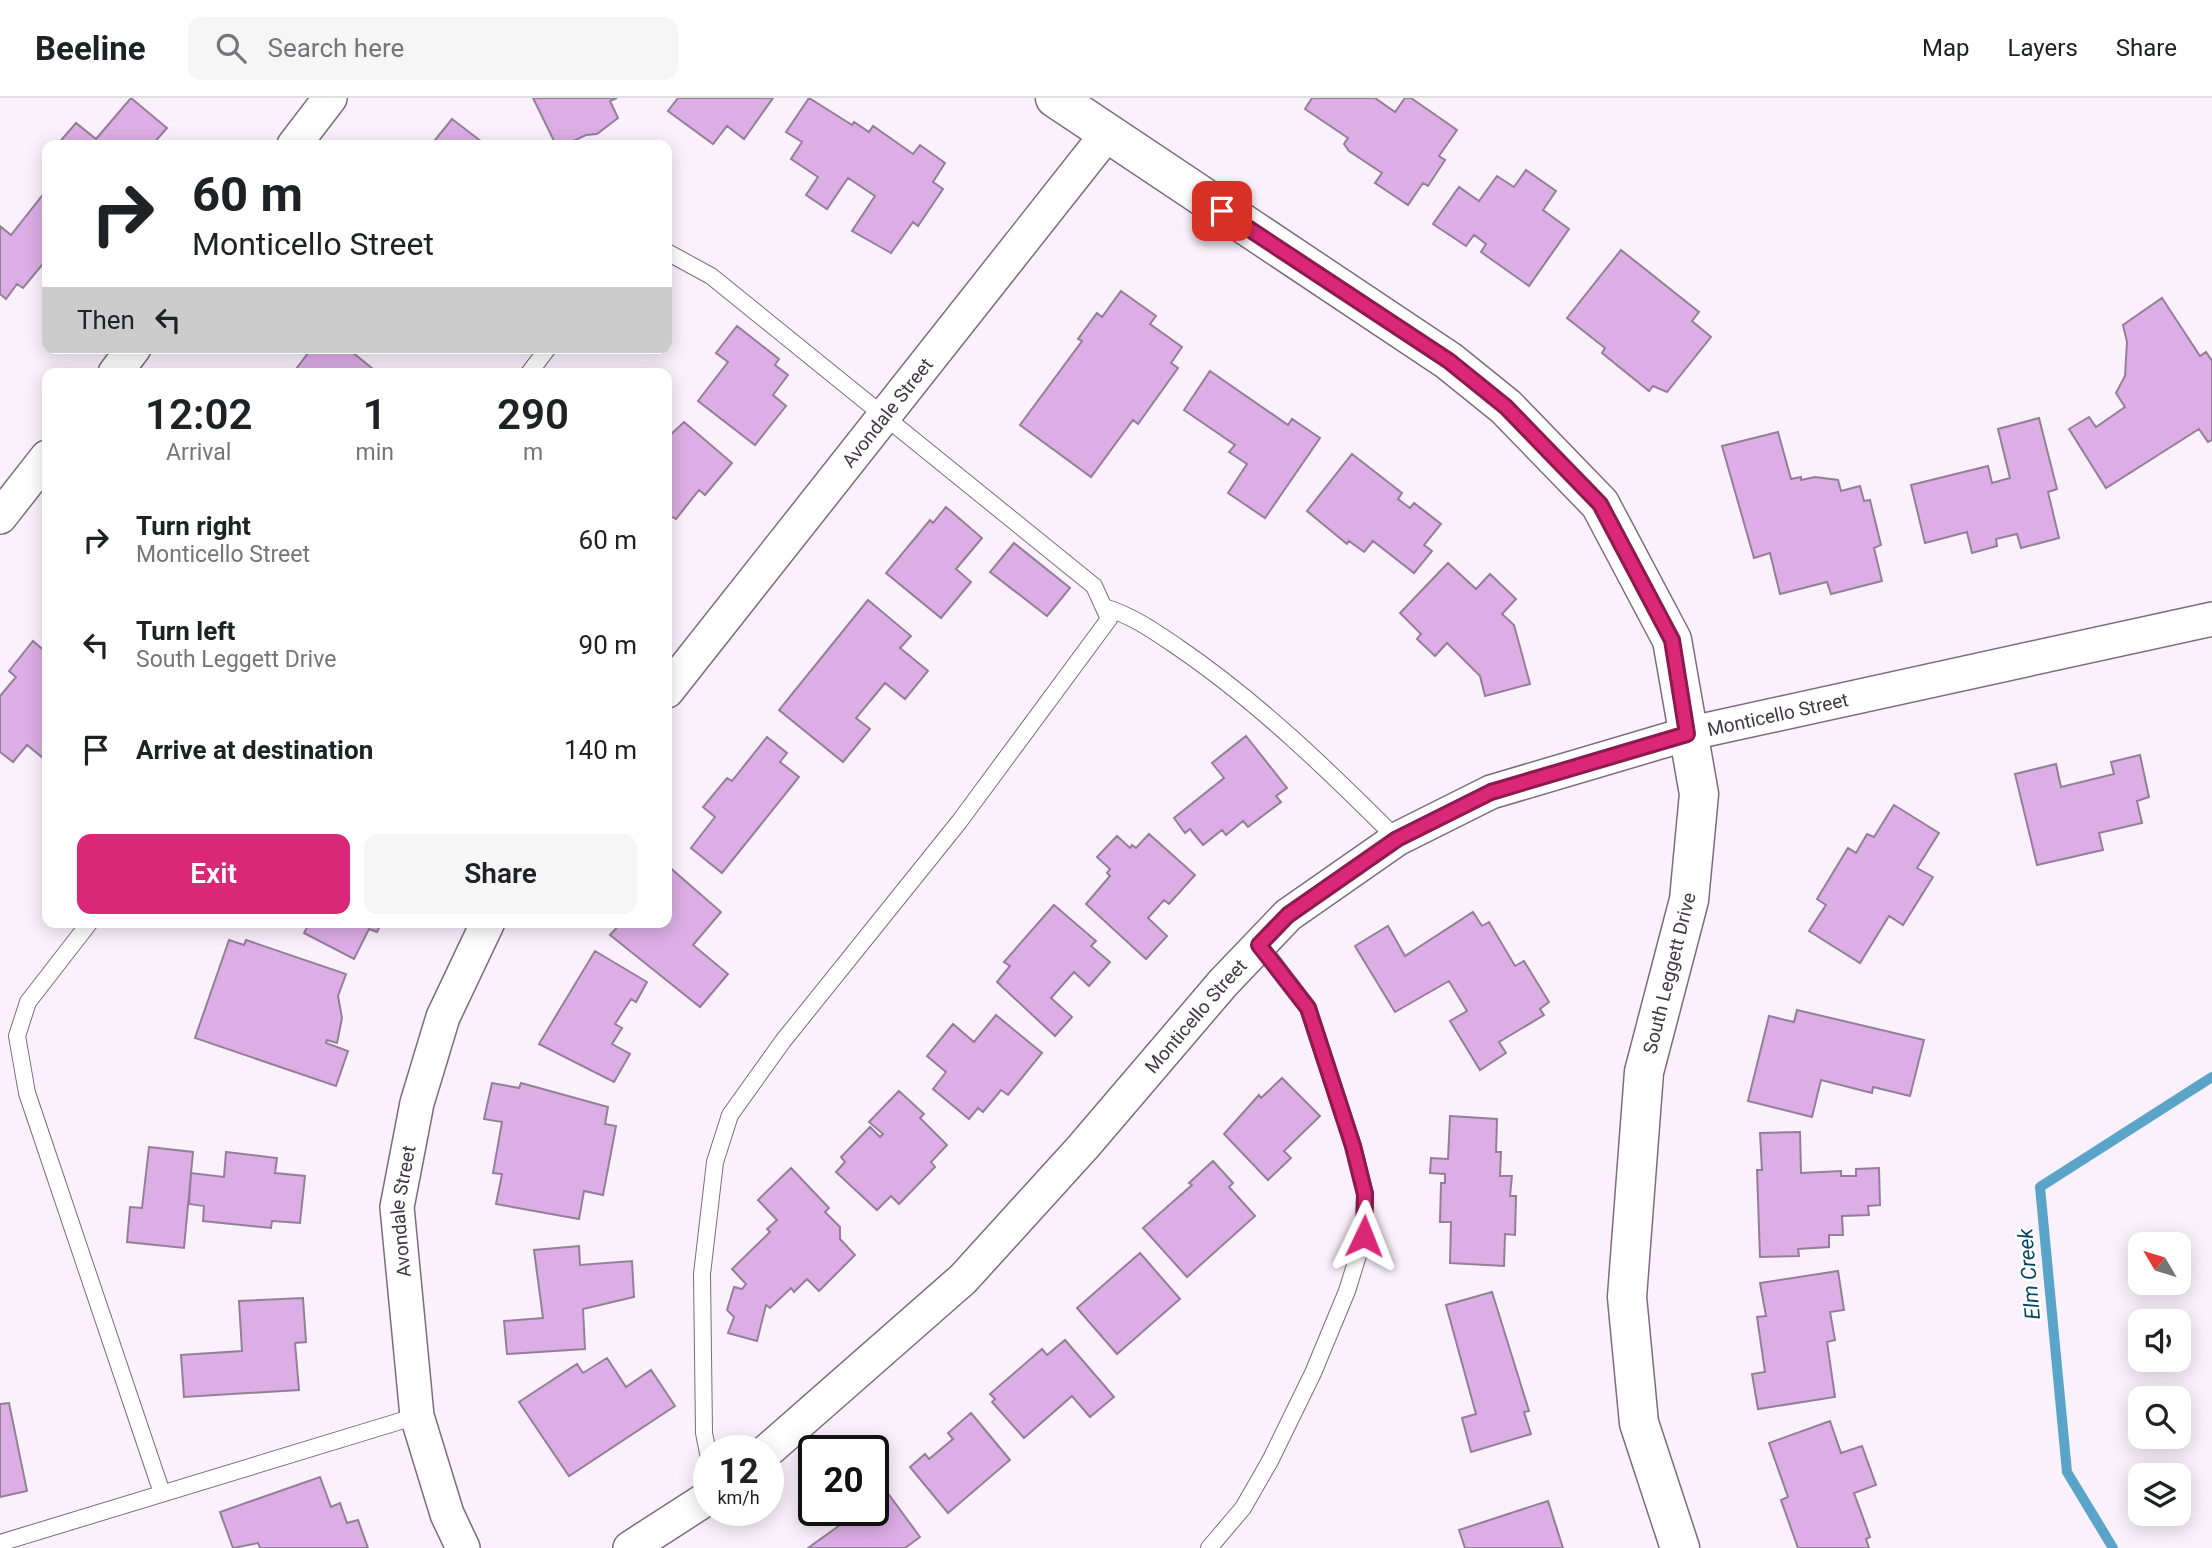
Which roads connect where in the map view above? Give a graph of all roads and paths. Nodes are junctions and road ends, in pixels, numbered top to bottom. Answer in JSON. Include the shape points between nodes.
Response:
{"nodes":[{"id":1,"x":330,"y":98,"type":"edge"},
{"id":2,"x":1055,"y":98,"type":"edge"},
{"id":3,"x":1107,"y":134,"type":"junction"},
{"id":4,"x":298,"y":140,"type":"edge"},
{"id":5,"x":672,"y":255,"type":"edge"},
{"id":6,"x":129,"y":354,"type":"edge"},
{"id":7,"x":543,"y":354,"type":"edge"},
{"id":8,"x":119,"y":368,"type":"edge"},
{"id":9,"x":532,"y":368,"type":"edge"},
{"id":10,"x":886,"y":414,"type":"junction"},
{"id":11,"x":42,"y":463,"type":"edge"},
{"id":12,"x":0,"y":517,"type":"edge"},
{"id":13,"x":1104,"y":607,"type":"junction"},
{"id":14,"x":2212,"y":619,"type":"edge"},
{"id":15,"x":672,"y":685,"type":"edge"},
{"id":16,"x":1687,"y":734,"type":"junction"},
{"id":17,"x":1397,"y":839,"type":"junction"},
{"id":18,"x":85,"y":928,"type":"edge"},
{"id":19,"x":485,"y":928,"type":"edge"},
{"id":20,"x":1259,"y":945,"type":"junction"},
{"id":21,"x":417,"y":1416,"type":"junction"},
{"id":22,"x":704,"y":1435,"type":"edge"},
{"id":23,"x":784,"y":1436,"type":"edge"},
{"id":24,"x":162,"y":1493,"type":"junction"},
{"id":25,"x":693,"y":1507,"type":"edge"},
{"id":26,"x":0,"y":1543,"type":"edge"},
{"id":27,"x":464,"y":1548,"type":"edge"},
{"id":28,"x":630,"y":1548,"type":"edge"},
{"id":29,"x":1209,"y":1548,"type":"edge"},
{"id":30,"x":1679,"y":1548,"type":"edge"}],
"edges":[{"from":1,"to":4,"type":"street"},
{"from":2,"to":3,"type":"street","name":"South Leggett Drive"},
{"from":3,"to":10,"type":"street","name":"Avondale Street"},
{"from":3,"to":16,"type":"street","name":"South Leggett Drive","via":[[1449,361],[1554,453],[1600,504],[1672,640]]},
{"from":5,"to":10,"type":"lane","via":[[710,275]]},
{"from":6,"to":8,"type":"street"},
{"from":7,"to":9,"type":"lane"},
{"from":10,"to":13,"type":"lane","via":[[1094,586]]},
{"from":10,"to":15,"type":"street","name":"Avondale Street"},
{"from":11,"to":12,"type":"street"},
{"from":13,"to":17,"type":"lane","via":[[1130,615],[1217,674]]},
{"from":13,"to":22,"type":"lane","via":[[1109,619],[1052,700],[730,1115],[715,1162],[702,1274]]},
{"from":14,"to":16,"type":"street","name":"Monticello Street"},
{"from":16,"to":17,"type":"street","name":"Monticello Street","via":[[1491,792]]},
{"from":16,"to":30,"type":"street","name":"South Leggett Drive","via":[[1699,794],[1689,900],[1644,1072],[1627,1297],[1639,1423]]},
{"from":17,"to":20,"type":"street","name":"Monticello Street","via":[[1288,915]]},
{"from":18,"to":24,"type":"lane","via":[[28,1002],[17,1036],[31,1105]]},
{"from":19,"to":21,"type":"street","name":"Avondale Street","via":[[443,1017],[417,1103],[397,1207]]},
{"from":20,"to":23,"type":"street","name":"Monticello Street","via":[[963,1279]]},
{"from":20,"to":29,"type":"lane","via":[[1308,1008],[1365,1194],[1364,1236],[1318,1361],[1270,1461],[1242,1508]]},
{"from":21,"to":24,"type":"lane"},
{"from":21,"to":27,"type":"street","name":"Avondale Street","via":[[447,1514]]},
{"from":24,"to":26,"type":"lane"},
{"from":25,"to":28,"type":"street"}]}
